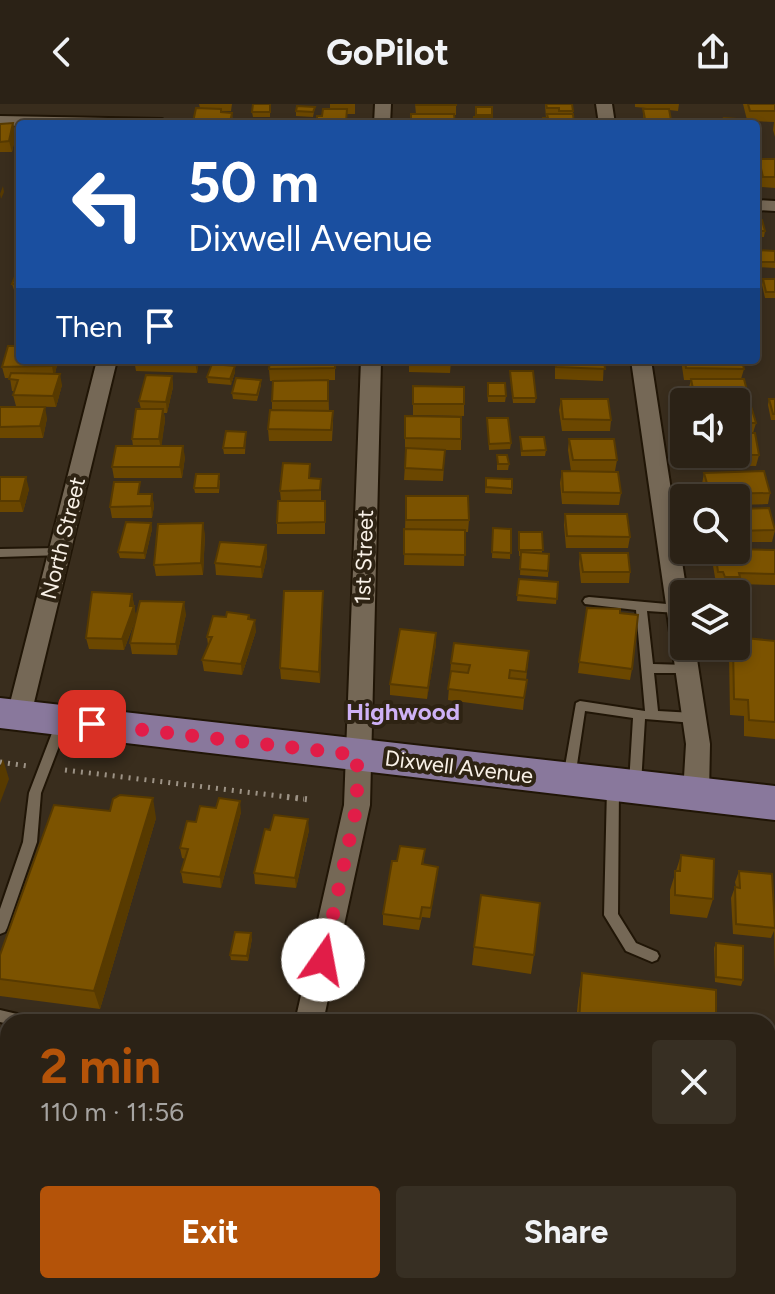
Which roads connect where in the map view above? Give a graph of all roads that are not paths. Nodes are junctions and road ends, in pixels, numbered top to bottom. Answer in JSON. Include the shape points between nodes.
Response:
{"nodes":[{"id":1,"x":106,"y":364,"type":"edge"},
{"id":2,"x":371,"y":364,"type":"edge"},
{"id":3,"x":642,"y":364,"type":"edge"},
{"id":4,"x":59,"y":552,"type":"junction"},
{"id":5,"x":0,"y":553,"type":"edge"},
{"id":6,"x":674,"y":580,"type":"edge"},
{"id":7,"x":589,"y":601,"type":"dead end"},
{"id":8,"x":641,"y":607,"type":"junction"},
{"id":9,"x":670,"y":609,"type":"edge"},
{"id":10,"x":686,"y":660,"type":"edge"},
{"id":11,"x":647,"y":668,"type":"junction"},
{"id":12,"x":687,"y":669,"type":"junction"},
{"id":13,"x":10,"y":714,"type":"edge"},
{"id":14,"x":646,"y":715,"type":"junction"},
{"id":15,"x":694,"y":718,"type":"junction"},
{"id":16,"x":63,"y":720,"type":"junction"},
{"id":17,"x":357,"y":755,"type":"junction"},
{"id":18,"x":569,"y":780,"type":"junction"},
{"id":19,"x":624,"y":786,"type":"junction"},
{"id":20,"x":696,"y":794,"type":"junction"},
{"id":21,"x":775,"y":803,"type":"edge"},
{"id":22,"x":0,"y":928,"type":"edge"},
{"id":23,"x":652,"y":956,"type":"dead end"},
{"id":24,"x":311,"y":1014,"type":"edge"}],
"edges":[{"from":1,"to":4,"type":"street","name":"North Street"},
{"from":2,"to":17,"type":"street","name":"1st Street"},
{"from":3,"to":6,"type":"street"},
{"from":4,"to":5,"type":"lane"},
{"from":4,"to":13,"type":"street","name":"North Street"},
{"from":7,"to":8,"type":"lane"},
{"from":8,"to":9,"type":"lane"},
{"from":8,"to":11,"type":"lane"},
{"from":10,"to":12,"type":"street"},
{"from":11,"to":12,"type":"lane"},
{"from":11,"to":14,"type":"lane"},
{"from":12,"to":15,"type":"street"},
{"from":13,"to":16,"type":"main road","name":"Dixwell Avenue"},
{"from":14,"to":15,"type":"lane"},
{"from":14,"to":18,"type":"lane","via":[[580,706]]},
{"from":14,"to":19,"type":"lane"},
{"from":15,"to":20,"type":"street"},
{"from":16,"to":17,"type":"main road","name":"Dixwell Avenue"},
{"from":16,"to":22,"type":"lane","via":[[35,793],[30,842]]},
{"from":17,"to":18,"type":"main road","name":"Dixwell Avenue"},
{"from":17,"to":24,"type":"street","name":"1st Street","via":[[357,805]]},
{"from":18,"to":19,"type":"main road","name":"Dixwell Avenue"},
{"from":19,"to":20,"type":"main road","name":"Dixwell Avenue"},
{"from":19,"to":23,"type":"lane","via":[[611,915],[631,947]]},
{"from":20,"to":21,"type":"main road","name":"Dixwell Avenue"}]}
